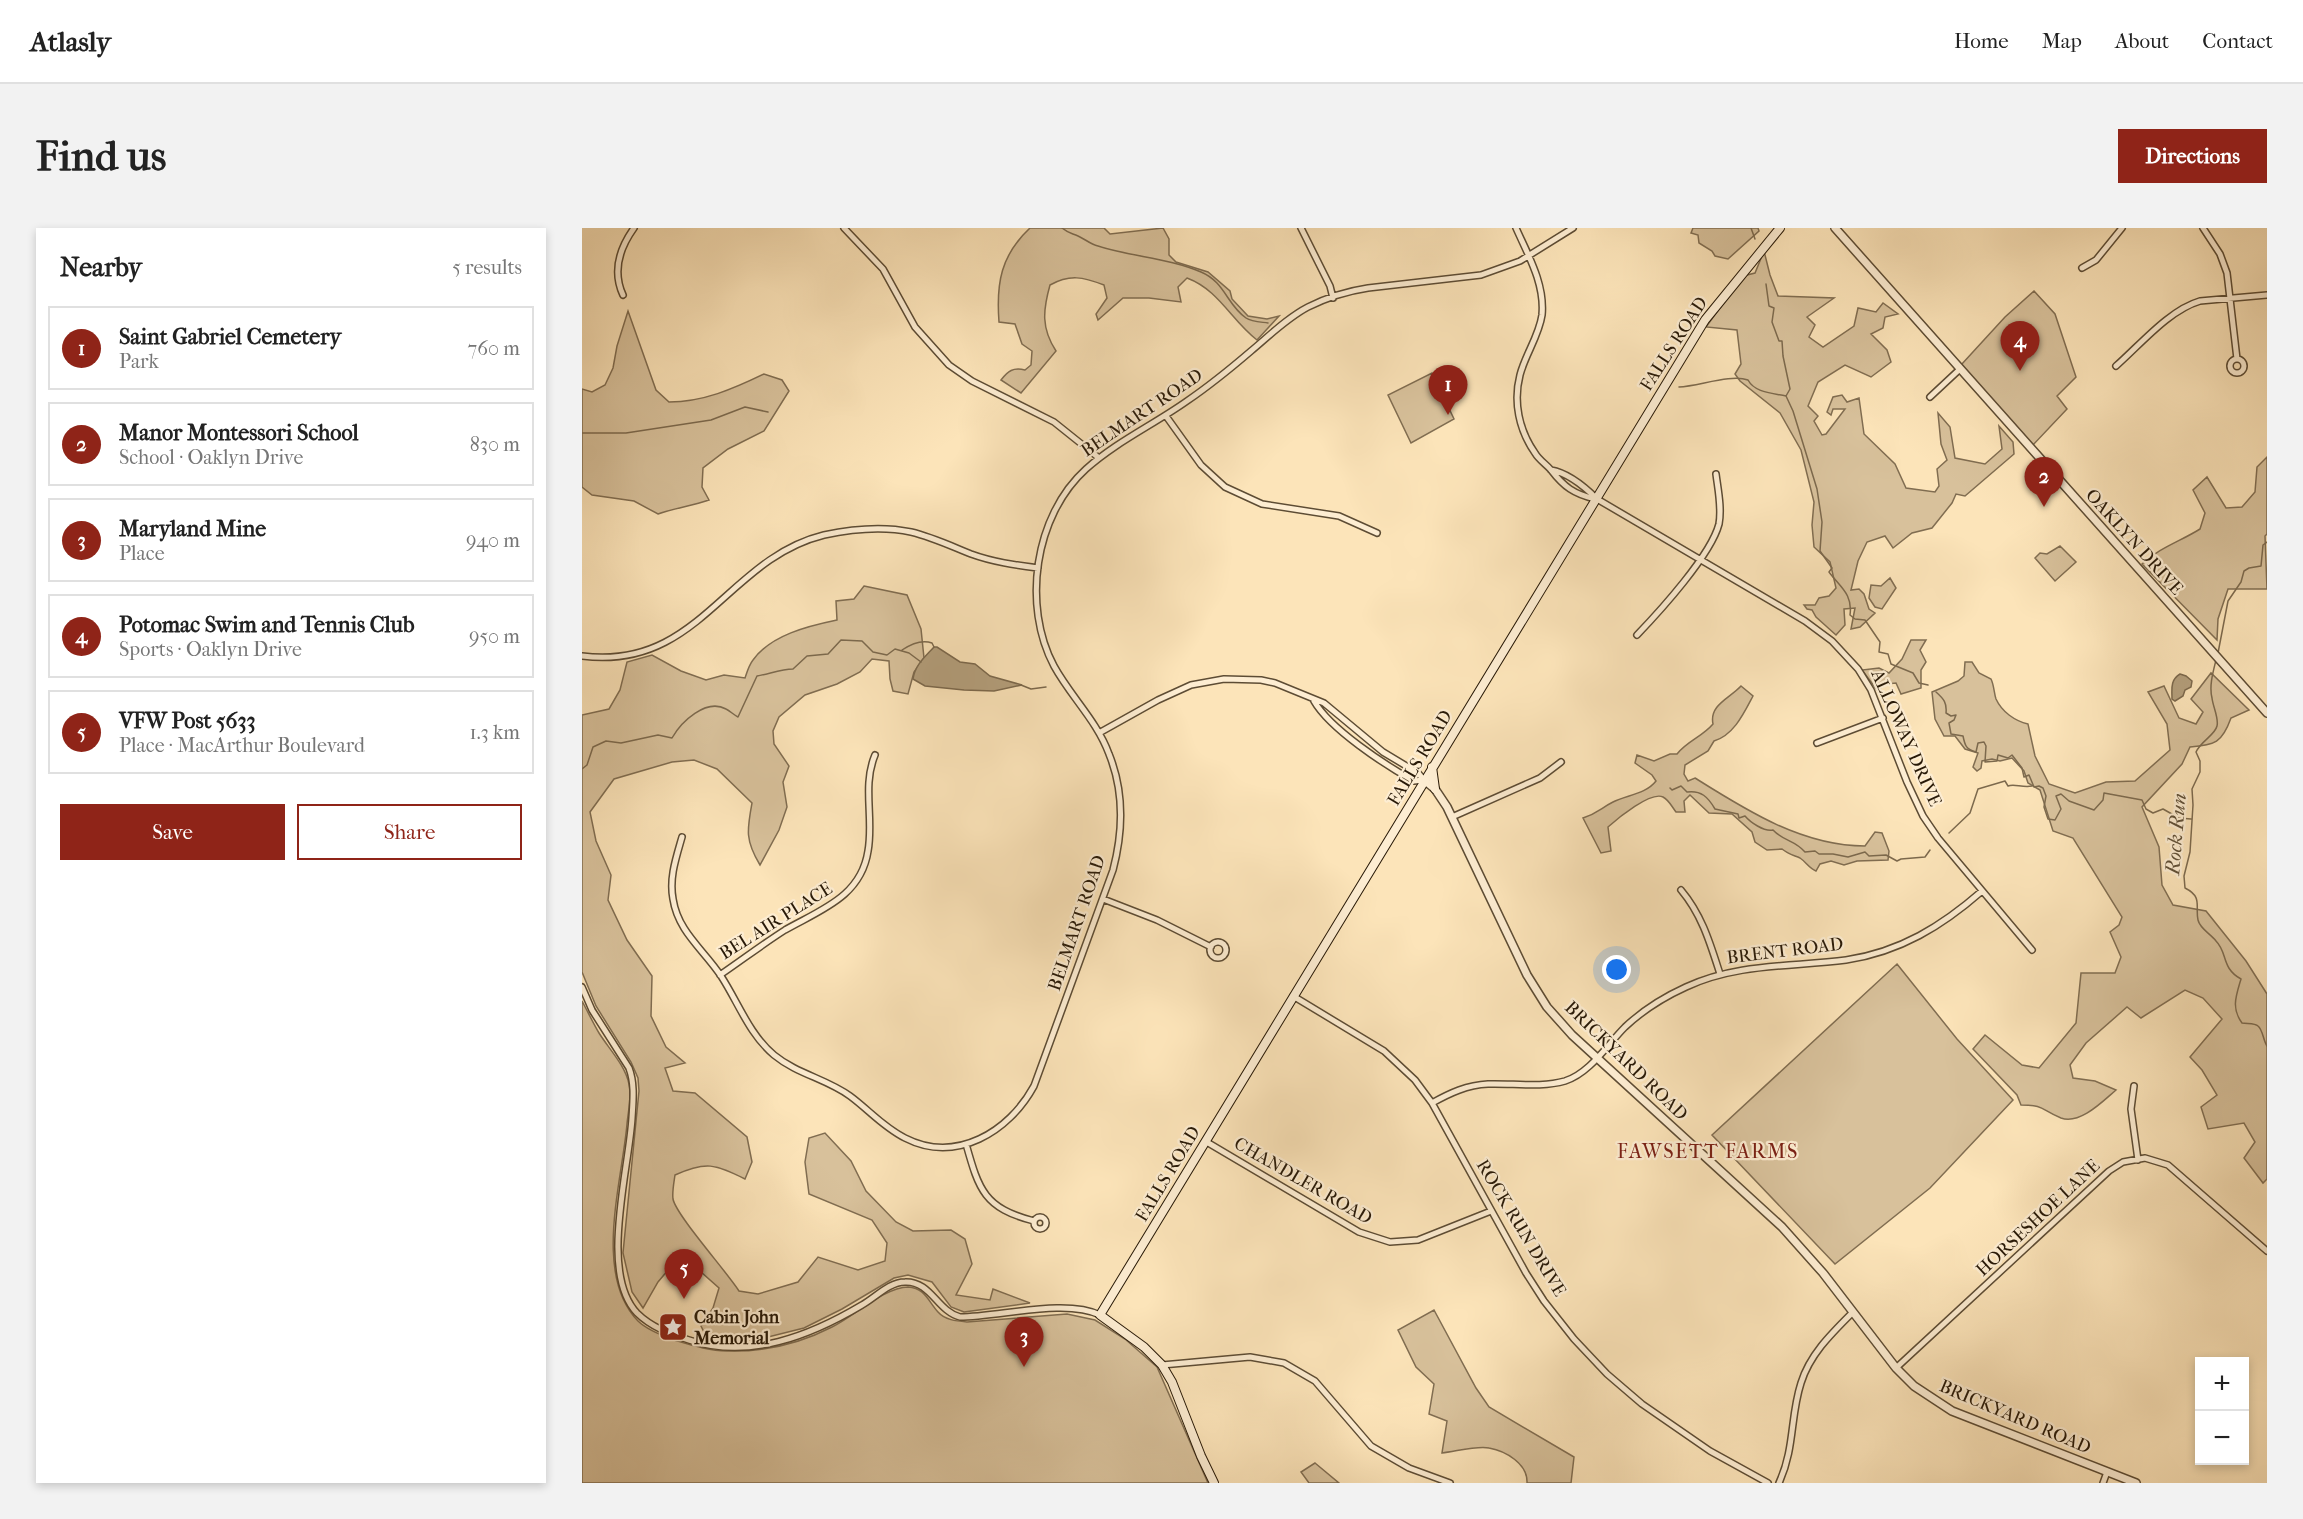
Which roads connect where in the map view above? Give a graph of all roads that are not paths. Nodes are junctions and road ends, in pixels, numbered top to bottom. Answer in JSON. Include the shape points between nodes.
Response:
{"nodes":[{"id":1,"x":634,"y":228,"type":"edge"},
{"id":2,"x":844,"y":228,"type":"edge"},
{"id":3,"x":1301,"y":228,"type":"edge"},
{"id":4,"x":1516,"y":228,"type":"edge"},
{"id":5,"x":1573,"y":228,"type":"edge"},
{"id":6,"x":1780,"y":228,"type":"edge"},
{"id":7,"x":1835,"y":228,"type":"edge"},
{"id":8,"x":2122,"y":228,"type":"edge"},
{"id":9,"x":2203,"y":228,"type":"edge"},
{"id":10,"x":1528,"y":256,"type":"junction"},
{"id":11,"x":2082,"y":268,"type":"dead end"},
{"id":12,"x":623,"y":295,"type":"dead end"},
{"id":13,"x":2267,"y":295,"type":"edge"},
{"id":14,"x":1333,"y":298,"type":"junction"},
{"id":15,"x":2230,"y":298,"type":"junction"},
{"id":16,"x":2236,"y":359,"type":"dead end"},
{"id":17,"x":2116,"y":366,"type":"dead end"},
{"id":18,"x":1960,"y":369,"type":"junction"},
{"id":19,"x":1930,"y":397,"type":"dead end"},
{"id":20,"x":1166,"y":416,"type":"junction"},
{"id":21,"x":1099,"y":458,"type":"junction"},
{"id":22,"x":1716,"y":474,"type":"dead end"},
{"id":23,"x":1597,"y":499,"type":"junction"},
{"id":24,"x":1377,"y":533,"type":"dead end"},
{"id":25,"x":1701,"y":560,"type":"junction"},
{"id":26,"x":1038,"y":568,"type":"junction"},
{"id":27,"x":1637,"y":635,"type":"dead end"},
{"id":28,"x":582,"y":656,"type":"edge"},
{"id":29,"x":1314,"y":701,"type":"junction"},
{"id":30,"x":2267,"y":713,"type":"edge"},
{"id":31,"x":1882,"y":718,"type":"junction"},
{"id":32,"x":1099,"y":733,"type":"junction"},
{"id":33,"x":1817,"y":743,"type":"dead end"},
{"id":34,"x":875,"y":755,"type":"dead end"},
{"id":35,"x":1561,"y":762,"type":"dead end"},
{"id":36,"x":1432,"y":767,"type":"junction"},
{"id":37,"x":1424,"y":780,"type":"junction"},
{"id":38,"x":1436,"y":789,"type":"junction"},
{"id":39,"x":1452,"y":817,"type":"junction"},
{"id":40,"x":682,"y":837,"type":"dead end"},
{"id":41,"x":1681,"y":890,"type":"dead end"},
{"id":42,"x":1982,"y":891,"type":"junction"},
{"id":43,"x":1103,"y":899,"type":"junction"},
{"id":44,"x":1211,"y":947,"type":"dead end"},
{"id":45,"x":2032,"y":950,"type":"dead end"},
{"id":46,"x":1720,"y":974,"type":"junction"},
{"id":47,"x":720,"y":975,"type":"junction"},
{"id":48,"x":582,"y":987,"type":"edge"},
{"id":49,"x":1293,"y":996,"type":"junction"},
{"id":50,"x":1596,"y":1057,"type":"junction"},
{"id":51,"x":2134,"y":1086,"type":"dead end"},
{"id":52,"x":1432,"y":1103,"type":"junction"},
{"id":53,"x":1205,"y":1141,"type":"junction"},
{"id":54,"x":966,"y":1143,"type":"junction"},
{"id":55,"x":2138,"y":1160,"type":"junction"},
{"id":56,"x":1491,"y":1211,"type":"junction"},
{"id":57,"x":1034,"y":1221,"type":"dead end"},
{"id":58,"x":2267,"y":1251,"type":"edge"},
{"id":59,"x":1853,"y":1312,"type":"junction"},
{"id":60,"x":1100,"y":1315,"type":"junction"},
{"id":61,"x":1162,"y":1365,"type":"junction"},
{"id":62,"x":1896,"y":1368,"type":"junction"},
{"id":63,"x":2107,"y":1472,"type":"junction"},
{"id":64,"x":1214,"y":1483,"type":"edge"},
{"id":65,"x":1450,"y":1483,"type":"edge"},
{"id":66,"x":1768,"y":1483,"type":"edge"},
{"id":67,"x":1779,"y":1483,"type":"edge"},
{"id":68,"x":2103,"y":1483,"type":"edge"},
{"id":69,"x":2136,"y":1483,"type":"edge"}],
"edges":[{"from":1,"to":12,"type":"street","via":[[623,245],[617,267],[617,282]]},
{"from":2,"to":21,"type":"street","via":[[883,269],[915,327],[949,364],[972,381],[1054,422]]},
{"from":3,"to":14,"type":"street"},
{"from":4,"to":10,"type":"street","name":"ALLOWAY DRIVE"},
{"from":5,"to":10,"type":"street","name":"BELMART ROAD"},
{"from":6,"to":23,"type":"main road","name":"FALLS ROAD","via":[[1705,320]]},
{"from":7,"to":18,"type":"street","name":"OAKLYN DRIVE"},
{"from":8,"to":11,"type":"street","via":[[2096,260]]},
{"from":9,"to":15,"type":"street","via":[[2224,263]]},
{"from":10,"to":14,"type":"street","name":"BELMART ROAD","via":[[1481,275],[1368,288]]},
{"from":10,"to":23,"type":"street","name":"ALLOWAY DRIVE","via":[[1539,282],[1542,315],[1520,375],[1518,414],[1535,454],[1555,478],[1581,495]]},
{"from":13,"to":15,"type":"street"},
{"from":14,"to":20,"type":"street","name":"BELMART ROAD","via":[[1287,320],[1217,380]]},
{"from":15,"to":16,"type":"street"},
{"from":15,"to":17,"type":"street","via":[[2200,301],[2182,308]]},
{"from":18,"to":19,"type":"street"},
{"from":18,"to":30,"type":"street","name":"OAKLYN DRIVE"},
{"from":20,"to":21,"type":"street","name":"BELMART ROAD"},
{"from":20,"to":24,"type":"street","via":[[1201,465],[1225,487],[1262,504],[1339,516]]},
{"from":21,"to":26,"type":"street","name":"BELMART ROAD","via":[[1074,482],[1056,509],[1044,537]]},
{"from":22,"to":25,"type":"street","via":[[1719,522]]},
{"from":23,"to":25,"type":"street","name":"ALLOWAY DRIVE"},
{"from":23,"to":36,"type":"main road","name":"FALLS ROAD"},
{"from":25,"to":27,"type":"street"},
{"from":25,"to":31,"type":"street","name":"ALLOWAY DRIVE","via":[[1832,641],[1858,669]]},
{"from":26,"to":28,"type":"street","via":[[990,560],[908,532],[840,532],[807,541],[773,558],[695,625],[663,644],[621,656]]},
{"from":26,"to":32,"type":"street","name":"BELMART ROAD","via":[[1037,609],[1046,649],[1062,680]]},
{"from":29,"to":32,"type":"street","name":"BRICKYARD ROAD","via":[[1261,681],[1206,681],[1158,700]]},
{"from":29,"to":37,"type":"street","name":"BRICKYARD ROAD","via":[[1324,703]]},
{"from":29,"to":37,"type":"street","name":"BRICKYARD ROAD","via":[[1319,710],[1379,759],[1414,782]]},
{"from":31,"to":33,"type":"street"},
{"from":31,"to":42,"type":"street","name":"ALLOWAY DRIVE","via":[[1923,816]]},
{"from":32,"to":43,"type":"street","name":"BELMART ROAD","via":[[1115,771],[1121,814],[1117,854]]},
{"from":34,"to":47,"type":"street","name":"BEL AIR PLACE","via":[[869,770],[869,850],[864,868],[850,890]]},
{"from":35,"to":39,"type":"street","via":[[1540,778]]},
{"from":36,"to":37,"type":"main road","name":"FALLS ROAD"},
{"from":36,"to":38,"type":"main road"},
{"from":37,"to":38,"type":"street","name":"BRICKYARD ROAD"},
{"from":37,"to":49,"type":"main road","name":"FALLS ROAD"},
{"from":38,"to":39,"type":"street","name":"BRICKYARD ROAD"},
{"from":39,"to":50,"type":"street","name":"BRICKYARD ROAD","via":[[1537,992],[1558,1020]]},
{"from":40,"to":47,"type":"street","name":"BELMART ROAD","via":[[673,867],[676,914],[686,933]]},
{"from":41,"to":46,"type":"street","via":[[1705,926]]},
{"from":42,"to":45,"type":"street","name":"ALLOWAY DRIVE"},
{"from":42,"to":46,"type":"street","name":"BRENT ROAD","via":[[1937,927],[1888,950],[1846,960]]},
{"from":43,"to":44,"type":"street"},
{"from":43,"to":54,"type":"street","name":"BELMART ROAD","via":[[1028,1097],[1004,1125]]},
{"from":46,"to":50,"type":"street","name":"BRENT ROAD","via":[[1652,1006]]},
{"from":47,"to":54,"type":"street","name":"BELMART ROAD","via":[[754,1032],[788,1065],[850,1096],[884,1126],[906,1138],[936,1146]]},
{"from":48,"to":60,"type":"street","via":[[632,1076],[632,1126],[617,1254],[625,1294],[646,1321],[698,1343],[762,1346],[833,1323],[891,1286],[906,1282],[924,1286],[945,1310],[960,1317],[1061,1309],[1089,1310]]},
{"from":49,"to":52,"type":"street","name":"ROCK RUN DRIVE","via":[[1384,1051],[1416,1080]]},
{"from":49,"to":53,"type":"main road","name":"FALLS ROAD"},
{"from":50,"to":52,"type":"street","name":"BRENT ROAD","via":[[1585,1070],[1563,1081],[1474,1086]]},
{"from":50,"to":59,"type":"street","name":"BRICKYARD ROAD","via":[[1782,1227]]},
{"from":51,"to":55,"type":"street","via":[[2131,1109]]},
{"from":52,"to":56,"type":"street","name":"ROCK RUN DRIVE"},
{"from":53,"to":56,"type":"street","name":"CHANDLER ROAD","via":[[1359,1232],[1390,1242],[1418,1240]]},
{"from":53,"to":60,"type":"main road","name":"FALLS ROAD"},
{"from":54,"to":57,"type":"street","via":[[976,1178],[990,1200],[1012,1215]]},
{"from":55,"to":58,"type":"street","via":[[2155,1160],[2179,1172]]},
{"from":55,"to":62,"type":"street","name":"HORSESHOE LANE","via":[[2123,1162],[2109,1171]]},
{"from":56,"to":66,"type":"street","name":"ROCK RUN DRIVE","via":[[1545,1301],[1608,1374],[1679,1431]]},
{"from":59,"to":62,"type":"street","name":"BRICKYARD ROAD"},
{"from":59,"to":67,"type":"street","via":[[1824,1341],[1805,1373],[1790,1452]]},
{"from":60,"to":61,"type":"main road"},
{"from":61,"to":64,"type":"main road"},
{"from":61,"to":65,"type":"street","via":[[1250,1357],[1284,1364],[1315,1381],[1371,1446],[1409,1468]]},
{"from":62,"to":63,"type":"street","name":"BRICKYARD ROAD","via":[[1923,1393],[1952,1411]]},
{"from":63,"to":68,"type":"street"},
{"from":63,"to":69,"type":"street","name":"BRICKYARD ROAD"}]}
